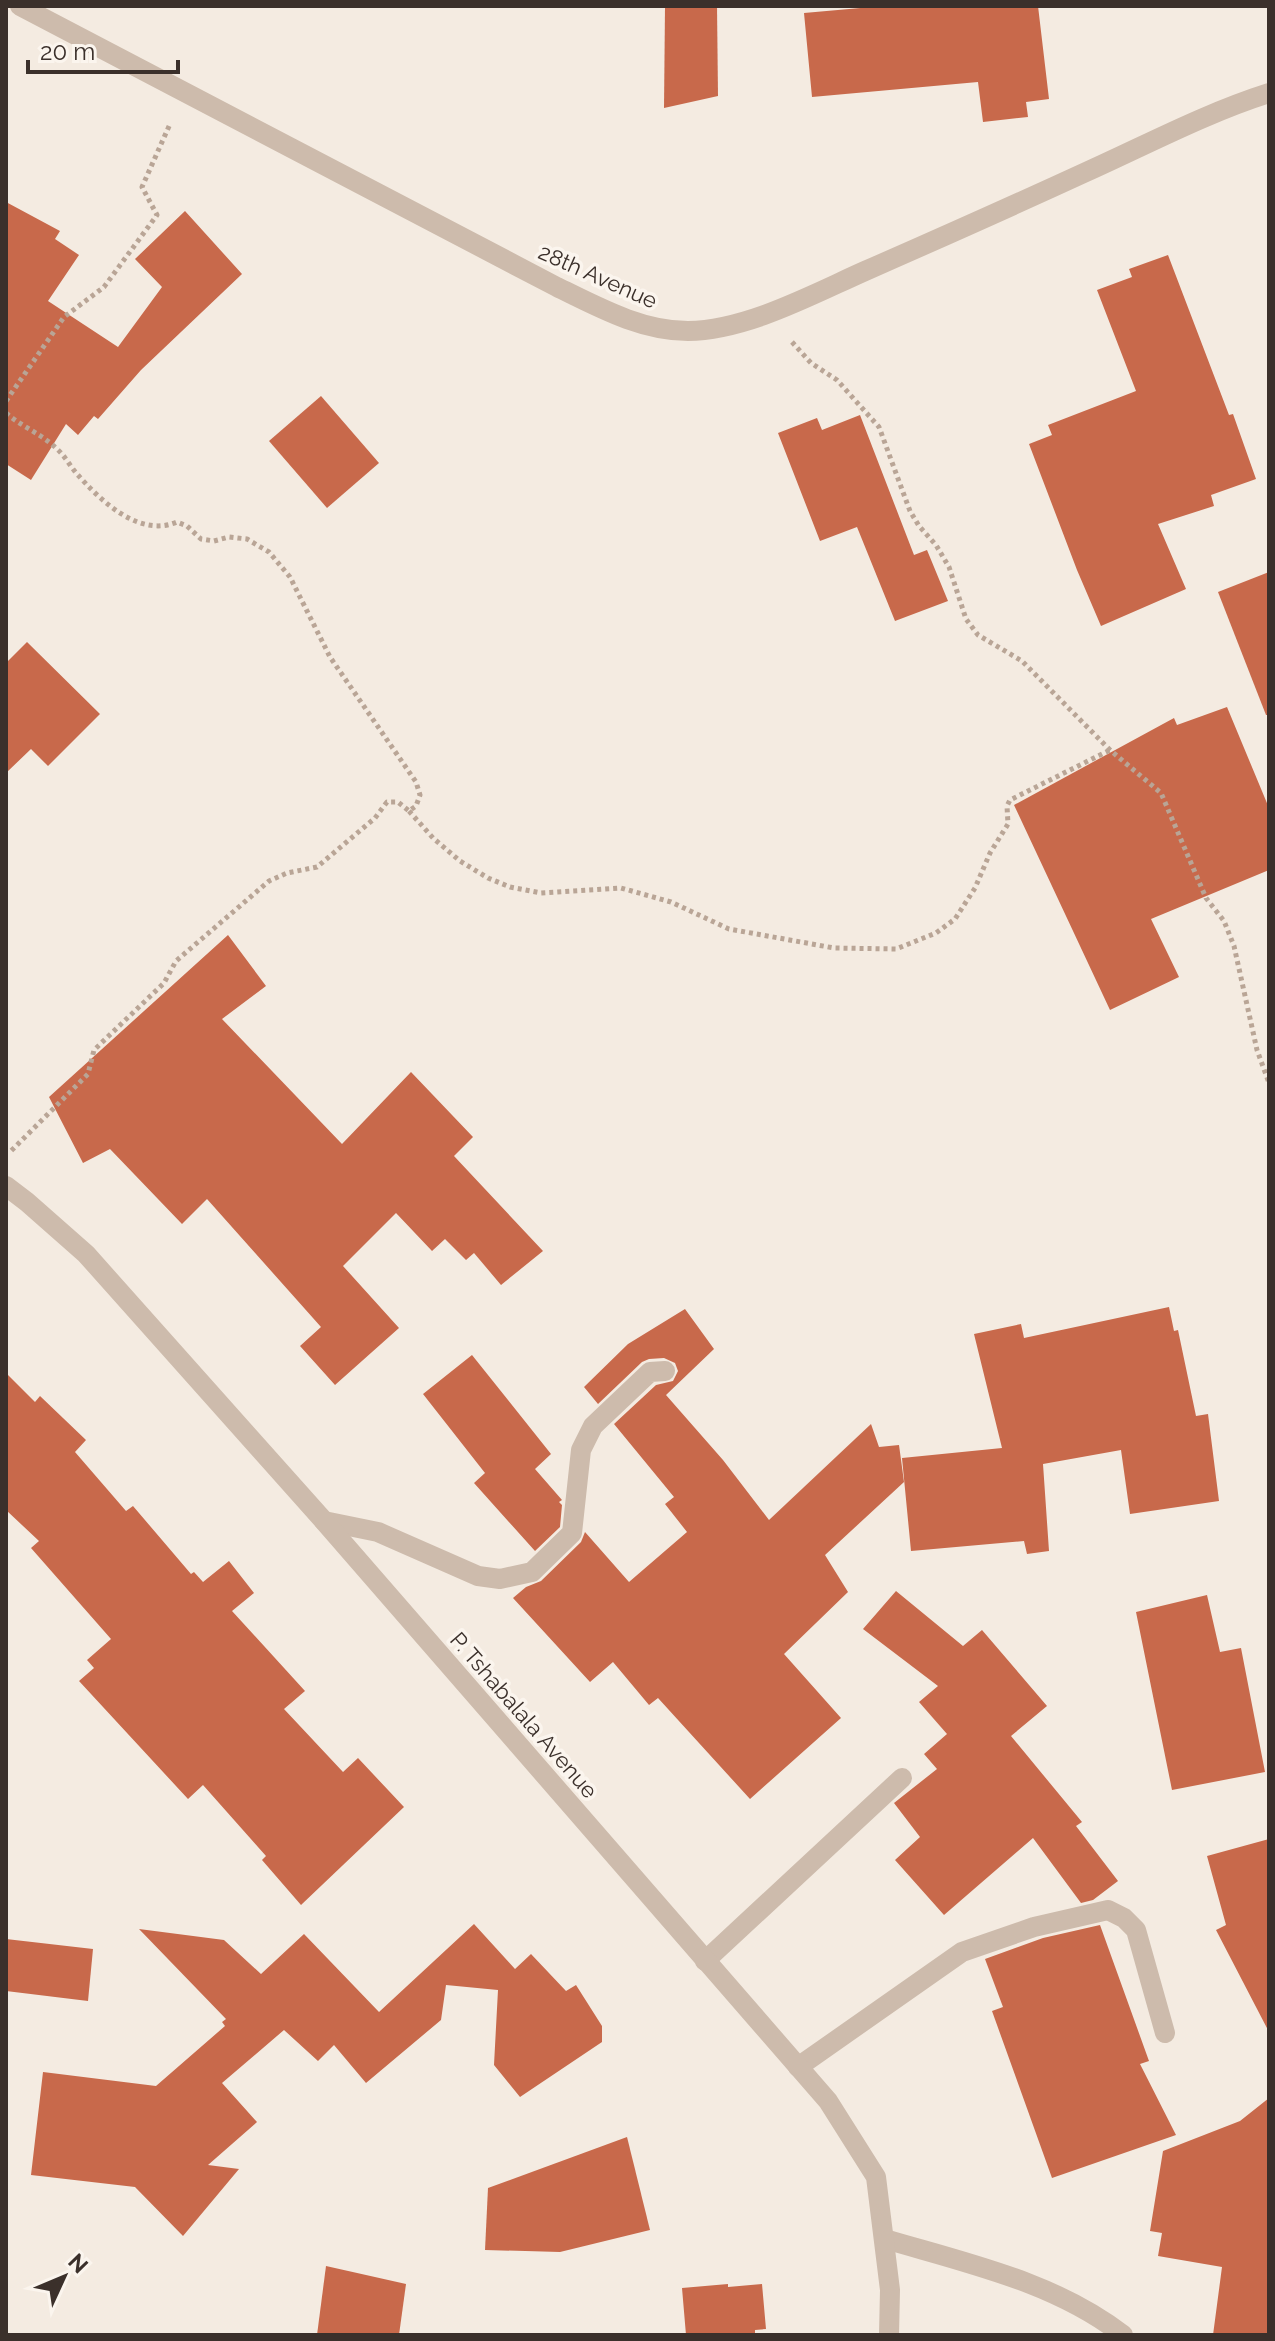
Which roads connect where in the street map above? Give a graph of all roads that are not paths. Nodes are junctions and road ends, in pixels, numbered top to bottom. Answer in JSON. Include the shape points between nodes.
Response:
{"nodes":[{"id":1,"x":20,"y":6,"type":"edge"},
{"id":2,"x":1269,"y":93,"type":"edge"},
{"id":3,"x":6,"y":1186,"type":"edge"},
{"id":4,"x":665,"y":1371,"type":"dead end"},
{"id":5,"x":324,"y":1521,"type":"junction"},
{"id":6,"x":902,"y":1778,"type":"dead end"},
{"id":7,"x":705,"y":1961,"type":"junction"},
{"id":8,"x":1165,"y":2033,"type":"dead end"},
{"id":9,"x":798,"y":2067,"type":"junction"},
{"id":10,"x":885,"y":2239,"type":"junction"},
{"id":11,"x":889,"y":2335,"type":"edge"},
{"id":12,"x":1123,"y":2335,"type":"edge"}],
"edges":[{"from":1,"to":2,"type":"street","name":"28th Avenue","via":[[557,287],[662,329],[708,329],[781,307]]},
{"from":3,"to":5,"type":"street","name":"P. Tshabalala Avenue","via":[[86,1254]]},
{"from":4,"to":5,"type":"street","via":[[650,1372],[593,1426],[581,1450],[572,1533],[532,1572],[500,1579],[478,1576],[378,1532]]},
{"from":5,"to":7,"type":"street","name":"P. Tshabalala Avenue"},
{"from":6,"to":7,"type":"street"},
{"from":7,"to":9,"type":"street","name":"P. Tshabalala Avenue"},
{"from":8,"to":9,"type":"street","via":[[1136,1930],[1108,1910],[1034,1927],[962,1952]]},
{"from":9,"to":10,"type":"street","name":"P. Tshabalala Avenue","via":[[828,2101],[876,2177]]},
{"from":10,"to":11,"type":"street","name":"P. Tshabalala Avenue"},
{"from":10,"to":12,"type":"street","via":[[1046,2290]]}]}
